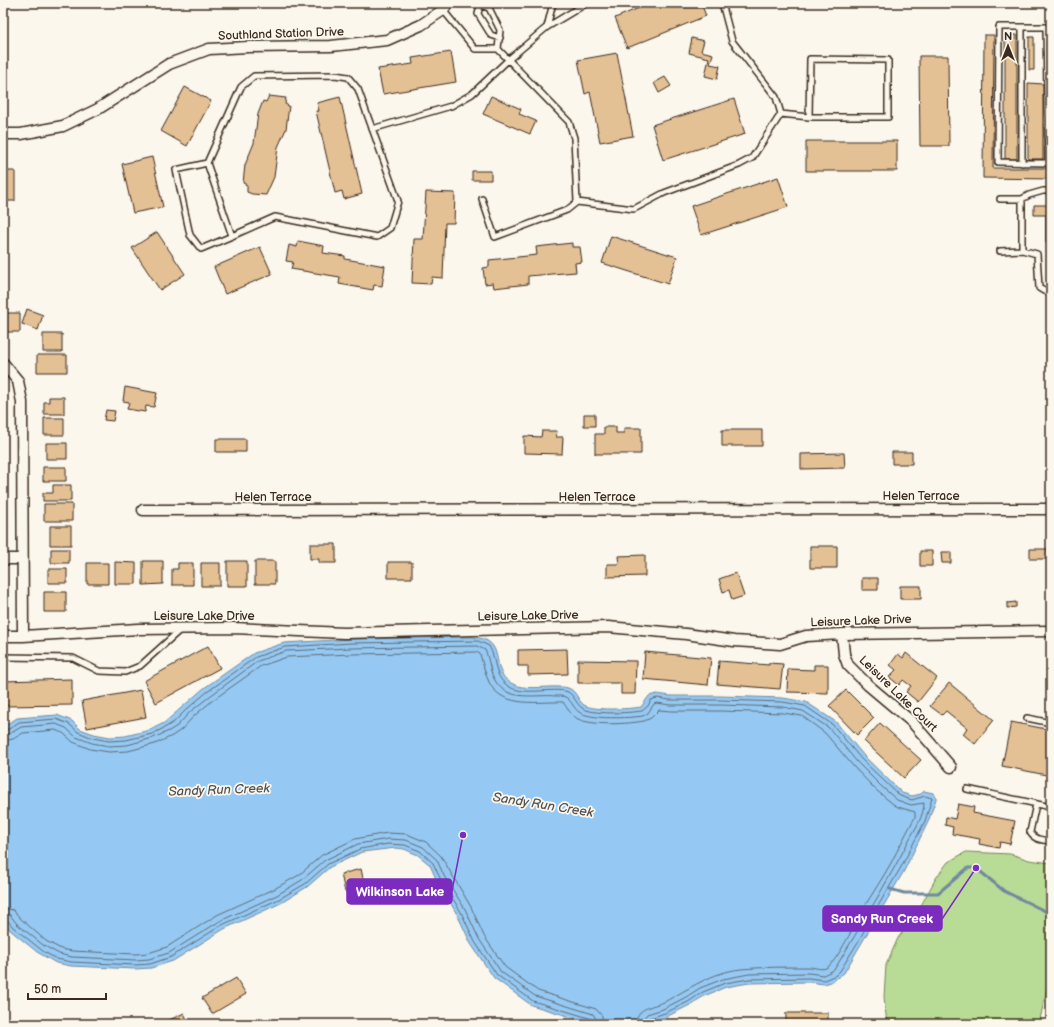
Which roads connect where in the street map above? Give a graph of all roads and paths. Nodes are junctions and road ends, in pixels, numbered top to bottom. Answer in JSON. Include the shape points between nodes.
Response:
{"nodes":[{"id":1,"x":553,"y":3,"type":"edge"},
{"id":2,"x":587,"y":3,"type":"edge"},
{"id":3,"x":722,"y":3,"type":"edge"},
{"id":4,"x":479,"y":4,"type":"edge"},
{"id":5,"x":446,"y":6,"type":"edge"},
{"id":6,"x":547,"y":27,"type":"junction"},
{"id":7,"x":1022,"y":27,"type":"junction"},
{"id":8,"x":1048,"y":27,"type":"edge"},
{"id":9,"x":500,"y":38,"type":"junction"},
{"id":10,"x":498,"y":49,"type":"junction"},
{"id":11,"x":508,"y":60,"type":"junction"},
{"id":12,"x":781,"y":114,"type":"junction"},
{"id":13,"x":809,"y":117,"type":"junction"},
{"id":14,"x":372,"y":128,"type":"junction"},
{"id":15,"x":3,"y":134,"type":"edge"},
{"id":16,"x":207,"y":163,"type":"junction"},
{"id":17,"x":1022,"y":163,"type":"junction"},
{"id":18,"x":1051,"y":191,"type":"edge"},
{"id":19,"x":482,"y":199,"type":"dead end"},
{"id":20,"x":1000,"y":199,"type":"dead end"},
{"id":21,"x":1022,"y":199,"type":"junction"},
{"id":22,"x":577,"y":202,"type":"junction"},
{"id":23,"x":232,"y":236,"type":"junction"},
{"id":24,"x":1022,"y":250,"type":"junction"},
{"id":25,"x":1000,"y":251,"type":"dead end"},
{"id":26,"x":1051,"y":293,"type":"edge"},
{"id":27,"x":3,"y":364,"type":"edge"},
{"id":28,"x":1051,"y":509,"type":"edge"},
{"id":29,"x":143,"y":510,"type":"dead end"},
{"id":30,"x":22,"y":559,"type":"junction"},
{"id":31,"x":3,"y":560,"type":"edge"},
{"id":32,"x":182,"y":628,"type":"junction"},
{"id":33,"x":1051,"y":631,"type":"edge"},
{"id":34,"x":842,"y":634,"type":"junction"},
{"id":35,"x":3,"y":636,"type":"edge"},
{"id":36,"x":22,"y":636,"type":"junction"},
{"id":37,"x":3,"y":657,"type":"edge"},
{"id":38,"x":1027,"y":718,"type":"dead end"},
{"id":39,"x":1051,"y":723,"type":"edge"},
{"id":40,"x":951,"y":766,"type":"dead end"},
{"id":41,"x":967,"y":789,"type":"dead end"},
{"id":42,"x":1036,"y":804,"type":"junction"},
{"id":43,"x":1051,"y":807,"type":"edge"},
{"id":44,"x":1051,"y":841,"type":"edge"}],
"edges":[{"from":1,"to":6,"type":"lane"},
{"from":2,"to":6,"type":"lane"},
{"from":3,"to":12,"type":"lane","via":[[732,41],[776,97]]},
{"from":4,"to":9,"type":"lane","via":[[489,8],[500,30]]},
{"from":4,"to":9,"type":"lane","via":[[478,14],[491,35]]},
{"from":5,"to":10,"type":"lane","via":[[475,48]]},
{"from":5,"to":15,"type":"street","name":"Southland Station Drive","via":[[421,25],[388,40],[331,46],[209,49],[169,64],[98,109],[63,126],[22,134]]},
{"from":6,"to":11,"type":"lane"},
{"from":7,"to":8,"type":"lane"},
{"from":7,"to":17,"type":"lane"},
{"from":7,"to":17,"type":"lane","via":[[999,27],[998,162]]},
{"from":8,"to":17,"type":"lane","via":[[1048,163]]},
{"from":9,"to":10,"type":"lane"},
{"from":10,"to":11,"type":"lane"},
{"from":11,"to":14,"type":"lane","via":[[472,94],[450,106]]},
{"from":11,"to":22,"type":"lane","via":[[568,122],[574,138]]},
{"from":12,"to":13,"type":"lane"},
{"from":12,"to":22,"type":"lane","via":[[752,158],[739,165],[664,193],[634,209]]},
{"from":13,"to":13,"type":"lane","via":[[888,117],[888,60],[810,59]]},
{"from":14,"to":16,"type":"lane","via":[[358,89],[348,77],[254,76],[241,87]]},
{"from":14,"to":23,"type":"lane","via":[[398,202],[390,228],[377,237],[275,217]]},
{"from":16,"to":23,"type":"lane"},
{"from":16,"to":23,"type":"lane","via":[[176,170],[190,235],[201,249]]},
{"from":18,"to":21,"type":"lane","via":[[1043,191]]},
{"from":19,"to":22,"type":"lane","via":[[495,237],[567,210]]},
{"from":20,"to":21,"type":"lane"},
{"from":21,"to":24,"type":"lane"},
{"from":24,"to":25,"type":"lane"},
{"from":24,"to":26,"type":"lane","via":[[1036,254],[1039,288]]},
{"from":27,"to":30,"type":"street","via":[[18,382],[22,402]]},
{"from":28,"to":29,"type":"street","name":"Helen Terrace"},
{"from":30,"to":31,"type":"street"},
{"from":30,"to":36,"type":"street"},
{"from":32,"to":34,"type":"street","name":"Leisure Lake Drive","via":[[344,633],[608,627],[780,644],[806,636]]},
{"from":32,"to":36,"type":"street","name":"Leisure Lake Drive"},
{"from":32,"to":37,"type":"lane","via":[[140,666],[125,672],[99,671],[73,658]]},
{"from":33,"to":34,"type":"street","name":"Leisure Lake Drive"},
{"from":34,"to":40,"type":"street","name":"Leisure Lake Court","via":[[848,665],[912,722]]},
{"from":35,"to":36,"type":"street","name":"Leisure Lake Drive"},
{"from":38,"to":39,"type":"lane"},
{"from":41,"to":42,"type":"lane"},
{"from":42,"to":43,"type":"lane"},
{"from":42,"to":44,"type":"lane","via":[[1030,832],[1035,838]]}]}
